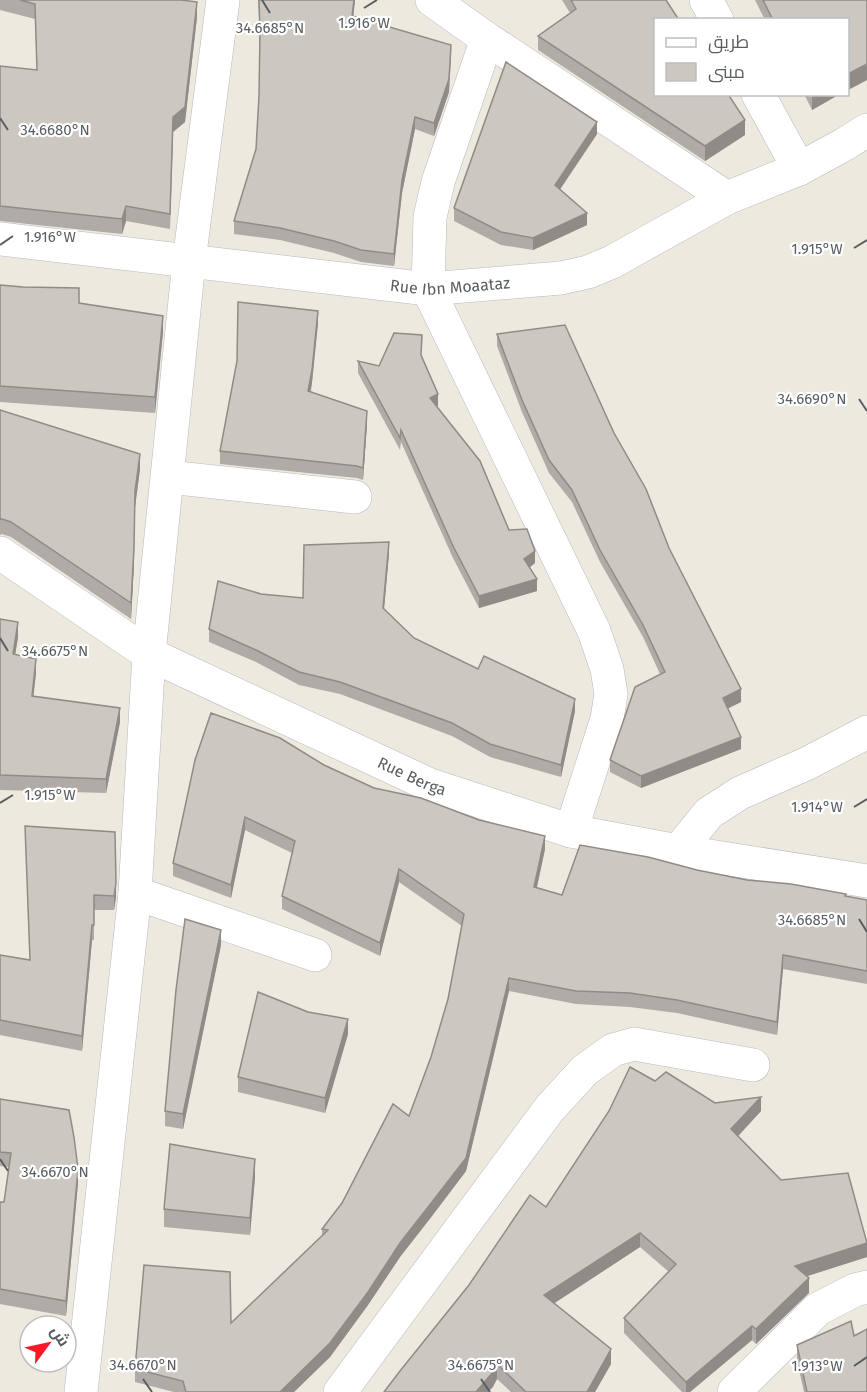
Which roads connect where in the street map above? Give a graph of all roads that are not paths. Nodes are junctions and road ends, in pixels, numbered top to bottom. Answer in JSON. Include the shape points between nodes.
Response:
{"nodes":[{"id":1,"x":223,"y":0,"type":"edge"},
{"id":2,"x":432,"y":0,"type":"edge"},
{"id":3,"x":706,"y":0,"type":"edge"},
{"id":4,"x":716,"y":18,"type":"edge"},
{"id":5,"x":487,"y":39,"type":"junction"},
{"id":6,"x":759,"y":96,"type":"edge"},
{"id":7,"x":867,"y":130,"type":"edge"},
{"id":8,"x":798,"y":168,"type":"junction"},
{"id":9,"x":727,"y":198,"type":"junction"},
{"id":10,"x":0,"y":239,"type":"edge"},
{"id":11,"x":189,"y":261,"type":"junction"},
{"id":12,"x":428,"y":289,"type":"junction"},
{"id":13,"x":168,"y":477,"type":"junction"},
{"id":14,"x":355,"y":497,"type":"dead end"},
{"id":15,"x":0,"y":553,"type":"edge"},
{"id":16,"x":149,"y":654,"type":"junction"},
{"id":17,"x":867,"y":732,"type":"edge"},
{"id":18,"x":571,"y":831,"type":"junction"},
{"id":19,"x":678,"y":851,"type":"junction"},
{"id":20,"x":867,"y":881,"type":"edge"},
{"id":21,"x":135,"y":893,"type":"junction"},
{"id":22,"x":315,"y":955,"type":"dead end"},
{"id":23,"x":753,"y":1065,"type":"dead end"},
{"id":24,"x":867,"y":1287,"type":"edge"},
{"id":25,"x":81,"y":1392,"type":"edge"},
{"id":26,"x":340,"y":1392,"type":"edge"},
{"id":27,"x":734,"y":1392,"type":"edge"}],
"edges":[{"from":1,"to":11,"type":"street"},
{"from":2,"to":5,"type":"street"},
{"from":3,"to":4,"type":"street"},
{"from":5,"to":9,"type":"street"},
{"from":5,"to":12,"type":"street","via":[[438,182],[430,217]]},
{"from":6,"to":8,"type":"street"},
{"from":7,"to":8,"type":"street","name":"Rue Ibn Moaataz"},
{"from":8,"to":9,"type":"street","name":"Rue Ibn Moaataz"},
{"from":9,"to":12,"type":"street","name":"Rue Ibn Moaataz","via":[[588,272],[561,278]]},
{"from":10,"to":11,"type":"street","name":"Rue Ibn Moaataz"},
{"from":11,"to":12,"type":"street","name":"Rue Ibn Moaataz"},
{"from":11,"to":13,"type":"street"},
{"from":12,"to":18,"type":"street","via":[[594,631],[607,669],[611,694],[607,719]]},
{"from":13,"to":14,"type":"street"},
{"from":13,"to":16,"type":"street"},
{"from":15,"to":16,"type":"street","name":"Rue Berga"},
{"from":16,"to":18,"type":"street","name":"Rue Berga","via":[[430,785]]},
{"from":16,"to":21,"type":"street"},
{"from":17,"to":19,"type":"street","via":[[740,793],[709,813]]},
{"from":18,"to":19,"type":"street","name":"Rue Berga"},
{"from":19,"to":20,"type":"street","name":"Rue Berga"},
{"from":21,"to":22,"type":"street"},
{"from":21,"to":25,"type":"street"},
{"from":23,"to":26,"type":"street","via":[[634,1044],[613,1050],[585,1070],[550,1108]]},
{"from":24,"to":27,"type":"street","via":[[818,1309]]}]}
